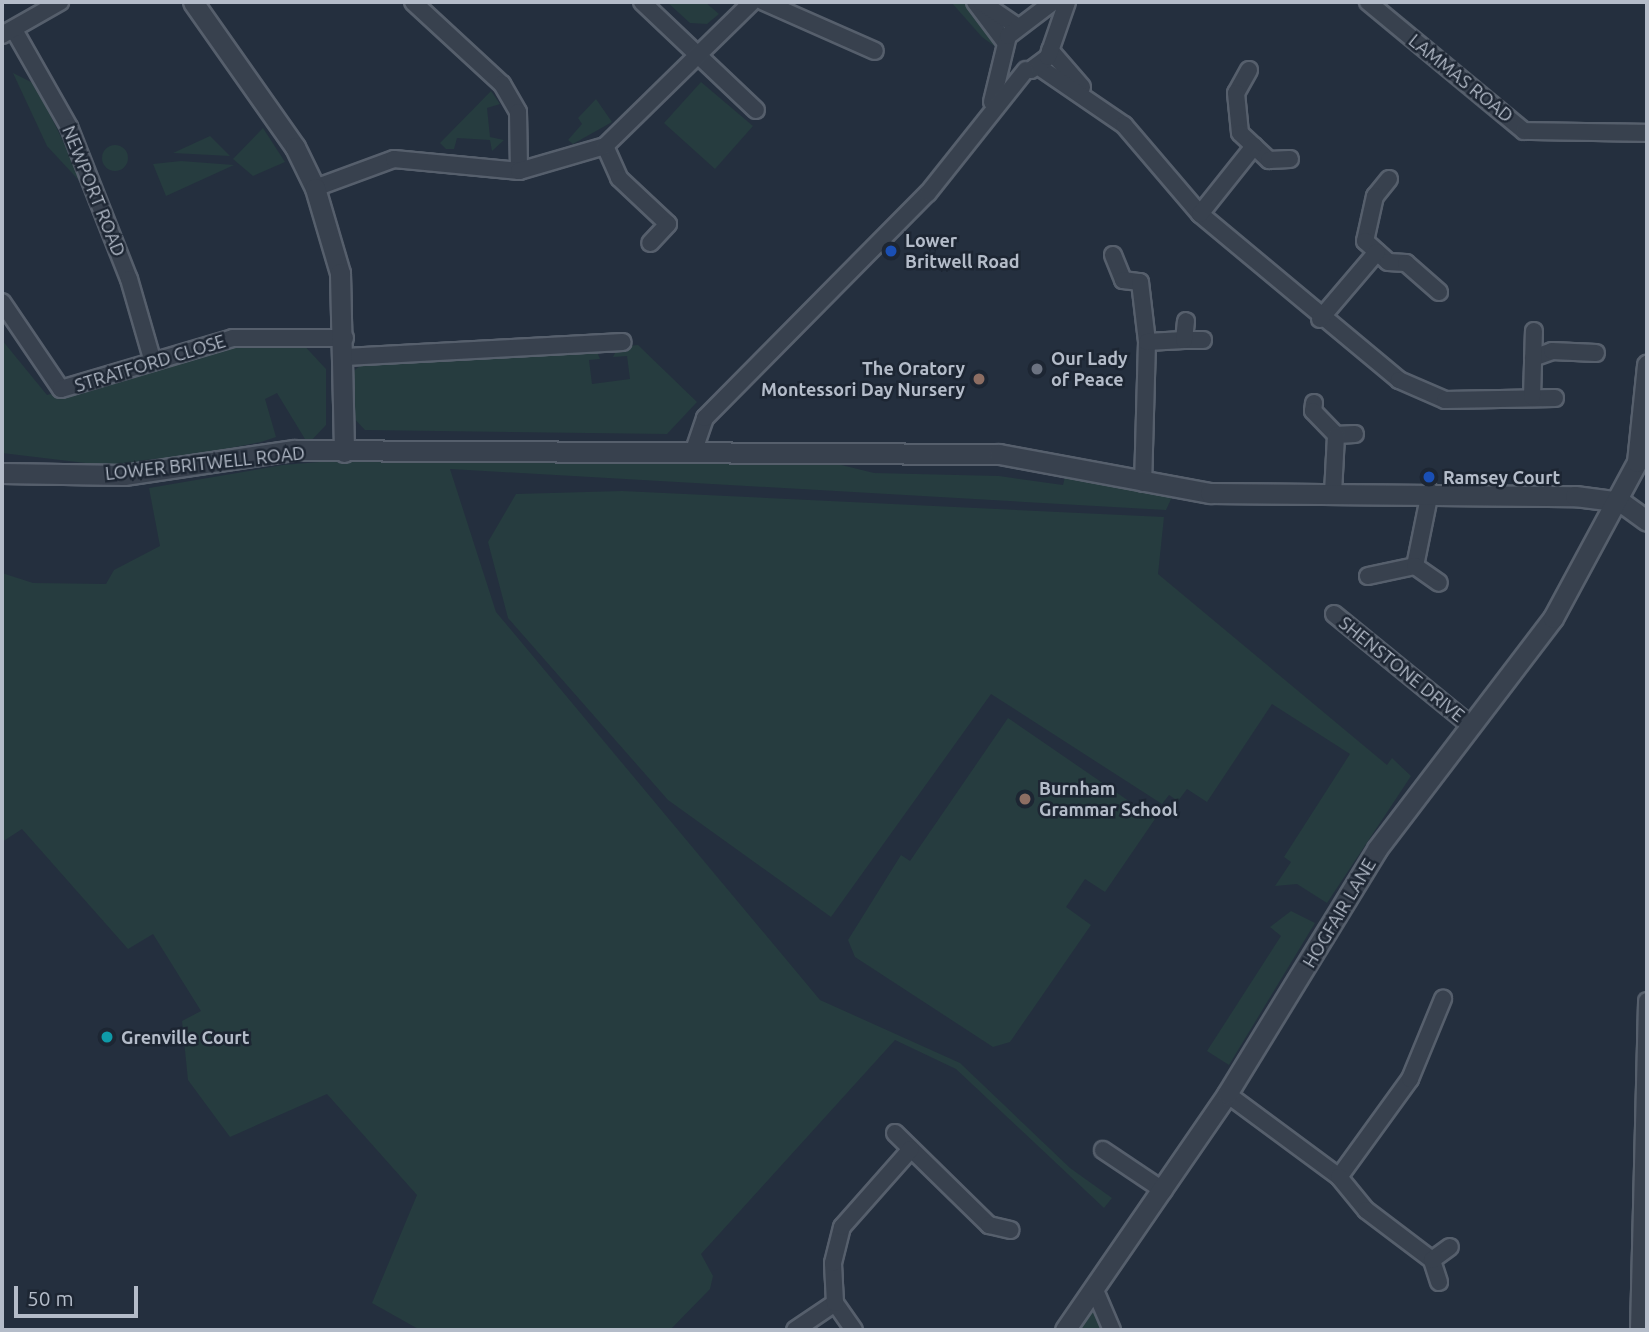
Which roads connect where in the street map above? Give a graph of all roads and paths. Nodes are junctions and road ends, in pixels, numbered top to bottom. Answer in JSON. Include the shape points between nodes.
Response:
{"nodes":[{"id":1,"x":60,"y":2,"type":"edge"},
{"id":2,"x":193,"y":2,"type":"edge"},
{"id":3,"x":413,"y":2,"type":"edge"},
{"id":4,"x":642,"y":2,"type":"edge"},
{"id":5,"x":752,"y":2,"type":"edge"},
{"id":6,"x":764,"y":2,"type":"edge"},
{"id":7,"x":975,"y":2,"type":"edge"},
{"id":8,"x":981,"y":2,"type":"edge"},
{"id":9,"x":1053,"y":2,"type":"edge"},
{"id":10,"x":1067,"y":2,"type":"edge"},
{"id":11,"x":1368,"y":2,"type":"edge"},
{"id":12,"x":1021,"y":26,"type":"junction"},
{"id":13,"x":8,"y":32,"type":"edge"},
{"id":14,"x":1049,"y":46,"type":"junction"},
{"id":15,"x":1005,"y":49,"type":"junction"},
{"id":16,"x":875,"y":51,"type":"dead end"},
{"id":17,"x":699,"y":56,"type":"junction"},
{"id":18,"x":1033,"y":69,"type":"junction"},
{"id":19,"x":1249,"y":70,"type":"dead end"},
{"id":20,"x":1095,"y":102,"type":"junction"},
{"id":21,"x":756,"y":110,"type":"dead end"},
{"id":22,"x":987,"y":114,"type":"junction"},
{"id":23,"x":1647,"y":133,"type":"edge"},
{"id":24,"x":605,"y":146,"type":"junction"},
{"id":25,"x":1254,"y":146,"type":"junction"},
{"id":26,"x":1290,"y":159,"type":"dead end"},
{"id":27,"x":519,"y":171,"type":"junction"},
{"id":28,"x":1389,"y":179,"type":"dead end"},
{"id":29,"x":315,"y":188,"type":"junction"},
{"id":30,"x":1200,"y":214,"type":"junction"},
{"id":31,"x":650,"y":243,"type":"dead end"},
{"id":32,"x":1377,"y":252,"type":"junction"},
{"id":33,"x":1113,"y":255,"type":"dead end"},
{"id":34,"x":1439,"y":292,"type":"dead end"},
{"id":35,"x":2,"y":302,"type":"edge"},
{"id":36,"x":1320,"y":319,"type":"junction"},
{"id":37,"x":1186,"y":321,"type":"dead end"},
{"id":38,"x":1535,"y":331,"type":"dead end"},
{"id":39,"x":1184,"y":340,"type":"junction"},
{"id":40,"x":1203,"y":340,"type":"dead end"},
{"id":41,"x":623,"y":342,"type":"dead end"},
{"id":42,"x":1147,"y":342,"type":"junction"},
{"id":43,"x":345,"y":348,"type":"junction"},
{"id":44,"x":1596,"y":353,"type":"dead end"},
{"id":45,"x":1533,"y":358,"type":"junction"},
{"id":46,"x":153,"y":362,"type":"junction"},
{"id":47,"x":1647,"y":365,"type":"edge"},
{"id":48,"x":1532,"y":397,"type":"junction"},
{"id":49,"x":1555,"y":398,"type":"dead end"},
{"id":50,"x":1314,"y":402,"type":"dead end"},
{"id":51,"x":1355,"y":434,"type":"dead end"},
{"id":52,"x":1336,"y":435,"type":"junction"},
{"id":53,"x":344,"y":452,"type":"junction"},
{"id":54,"x":693,"y":453,"type":"junction"},
{"id":55,"x":2,"y":473,"type":"edge"},
{"id":56,"x":1143,"y":483,"type":"junction"},
{"id":57,"x":1430,"y":492,"type":"junction"},
{"id":58,"x":1333,"y":493,"type":"junction"},
{"id":59,"x":1621,"y":502,"type":"junction"},
{"id":60,"x":1647,"y":521,"type":"edge"},
{"id":61,"x":1415,"y":566,"type":"junction"},
{"id":62,"x":1368,"y":576,"type":"dead end"},
{"id":63,"x":1439,"y":583,"type":"dead end"},
{"id":64,"x":1334,"y":614,"type":"dead end"},
{"id":65,"x":1470,"y":725,"type":"junction"},
{"id":66,"x":1443,"y":999,"type":"dead end"},
{"id":67,"x":1647,"y":1001,"type":"edge"},
{"id":68,"x":1227,"y":1094,"type":"junction"},
{"id":69,"x":895,"y":1133,"type":"dead end"},
{"id":70,"x":911,"y":1149,"type":"junction"},
{"id":71,"x":1103,"y":1150,"type":"dead end"},
{"id":72,"x":1339,"y":1177,"type":"junction"},
{"id":73,"x":1164,"y":1191,"type":"junction"},
{"id":74,"x":1010,"y":1230,"type":"dead end"},
{"id":75,"x":1450,"y":1247,"type":"dead end"},
{"id":76,"x":1432,"y":1260,"type":"junction"},
{"id":77,"x":1439,"y":1282,"type":"dead end"},
{"id":78,"x":1094,"y":1288,"type":"junction"},
{"id":79,"x":835,"y":1303,"type":"junction"},
{"id":80,"x":795,"y":1330,"type":"edge"},
{"id":81,"x":854,"y":1330,"type":"edge"},
{"id":82,"x":1065,"y":1330,"type":"edge"},
{"id":83,"x":1112,"y":1330,"type":"edge"},
{"id":84,"x":1639,"y":1330,"type":"edge"}],
"edges":[{"from":1,"to":13,"type":"street"},
{"from":2,"to":29,"type":"street","via":[[295,147]]},
{"from":3,"to":27,"type":"street","via":[[502,84],[518,112]]},
{"from":4,"to":17,"type":"street"},
{"from":5,"to":17,"type":"street"},
{"from":6,"to":16,"type":"street"},
{"from":7,"to":15,"type":"street"},
{"from":8,"to":12,"type":"street"},
{"from":9,"to":12,"type":"street"},
{"from":10,"to":14,"type":"street"},
{"from":11,"to":23,"type":"street","name":"LAMMAS ROAD","via":[[1524,131]]},
{"from":12,"to":14,"type":"street","via":[[1040,29]]},
{"from":12,"to":15,"type":"street"},
{"from":13,"to":46,"type":"street","name":"NEWPORT ROAD","via":[[69,127],[129,279]]},
{"from":14,"to":18,"type":"street"},
{"from":14,"to":20,"type":"street"},
{"from":15,"to":18,"type":"street"},
{"from":15,"to":22,"type":"street"},
{"from":17,"to":21,"type":"street"},
{"from":17,"to":24,"type":"street"},
{"from":18,"to":20,"type":"street"},
{"from":18,"to":22,"type":"street"},
{"from":19,"to":25,"type":"street","via":[[1236,93],[1235,117],[1240,133]]},
{"from":20,"to":30,"type":"street","via":[[1148,151]]},
{"from":22,"to":54,"type":"street","via":[[928,193],[705,418]]},
{"from":24,"to":27,"type":"street"},
{"from":24,"to":31,"type":"street","via":[[619,178],[668,224]]},
{"from":25,"to":26,"type":"street","via":[[1269,160]]},
{"from":25,"to":30,"type":"street"},
{"from":27,"to":29,"type":"street","via":[[394,159]]},
{"from":28,"to":32,"type":"street","via":[[1374,197],[1368,222],[1365,241]]},
{"from":29,"to":43,"type":"street","via":[[340,273]]},
{"from":30,"to":36,"type":"street"},
{"from":32,"to":34,"type":"street","via":[[1388,262],[1406,263]]},
{"from":32,"to":36,"type":"street"},
{"from":33,"to":42,"type":"street","via":[[1123,281],[1140,282]]},
{"from":35,"to":46,"type":"street","name":"STRATFORD CLOSE","via":[[61,389]]},
{"from":36,"to":48,"type":"street","via":[[1399,380],[1445,400]]},
{"from":37,"to":39,"type":"street"},
{"from":38,"to":45,"type":"street"},
{"from":39,"to":40,"type":"street"},
{"from":39,"to":42,"type":"street"},
{"from":41,"to":43,"type":"street","name":"STRATFORD CLOSE"},
{"from":42,"to":56,"type":"street"},
{"from":43,"to":46,"type":"street","name":"STRATFORD CLOSE","via":[[233,338]]},
{"from":43,"to":53,"type":"street"},
{"from":44,"to":45,"type":"street","via":[[1552,351]]},
{"from":45,"to":48,"type":"street"},
{"from":47,"to":59,"type":"street","name":"HOGFAIR LANE","via":[[1637,462]]},
{"from":48,"to":49,"type":"street"},
{"from":50,"to":52,"type":"street","via":[[1314,411]]},
{"from":51,"to":52,"type":"street"},
{"from":52,"to":58,"type":"street"},
{"from":53,"to":54,"type":"street","name":"LOWER BRITWELL ROAD"},
{"from":53,"to":55,"type":"street","name":"LOWER BRITWELL ROAD","via":[[294,450],[124,475]]},
{"from":54,"to":56,"type":"street","name":"LOWER BRITWELL ROAD","via":[[999,454],[1069,463]]},
{"from":56,"to":58,"type":"street","name":"LOWER BRITWELL ROAD","via":[[1210,493]]},
{"from":57,"to":58,"type":"street","name":"LOWER BRITWELL ROAD"},
{"from":57,"to":59,"type":"street","name":"LOWER BRITWELL ROAD"},
{"from":57,"to":61,"type":"street"},
{"from":59,"to":60,"type":"street"},
{"from":59,"to":65,"type":"street","name":"HOGFAIR LANE","via":[[1541,635]]},
{"from":61,"to":62,"type":"street"},
{"from":61,"to":63,"type":"street"},
{"from":64,"to":65,"type":"street","name":"SHENSTONE DRIVE"},
{"from":65,"to":68,"type":"street","name":"HOGFAIR LANE","via":[[1377,849]]},
{"from":66,"to":72,"type":"street","via":[[1410,1079]]},
{"from":67,"to":84,"type":"street"},
{"from":68,"to":72,"type":"street"},
{"from":68,"to":73,"type":"street","name":"HOGFAIR LANE"},
{"from":69,"to":70,"type":"street"},
{"from":70,"to":74,"type":"street","via":[[989,1225]]},
{"from":70,"to":79,"type":"street","via":[[842,1227],[833,1263]]},
{"from":71,"to":73,"type":"street"},
{"from":72,"to":76,"type":"street","via":[[1366,1210]]},
{"from":73,"to":78,"type":"street","name":"HOGFAIR LANE"},
{"from":75,"to":76,"type":"street"},
{"from":76,"to":77,"type":"street"},
{"from":78,"to":82,"type":"street","name":"HOGFAIR LANE"},
{"from":78,"to":83,"type":"street"},
{"from":79,"to":80,"type":"street"},
{"from":79,"to":81,"type":"street"}]}
